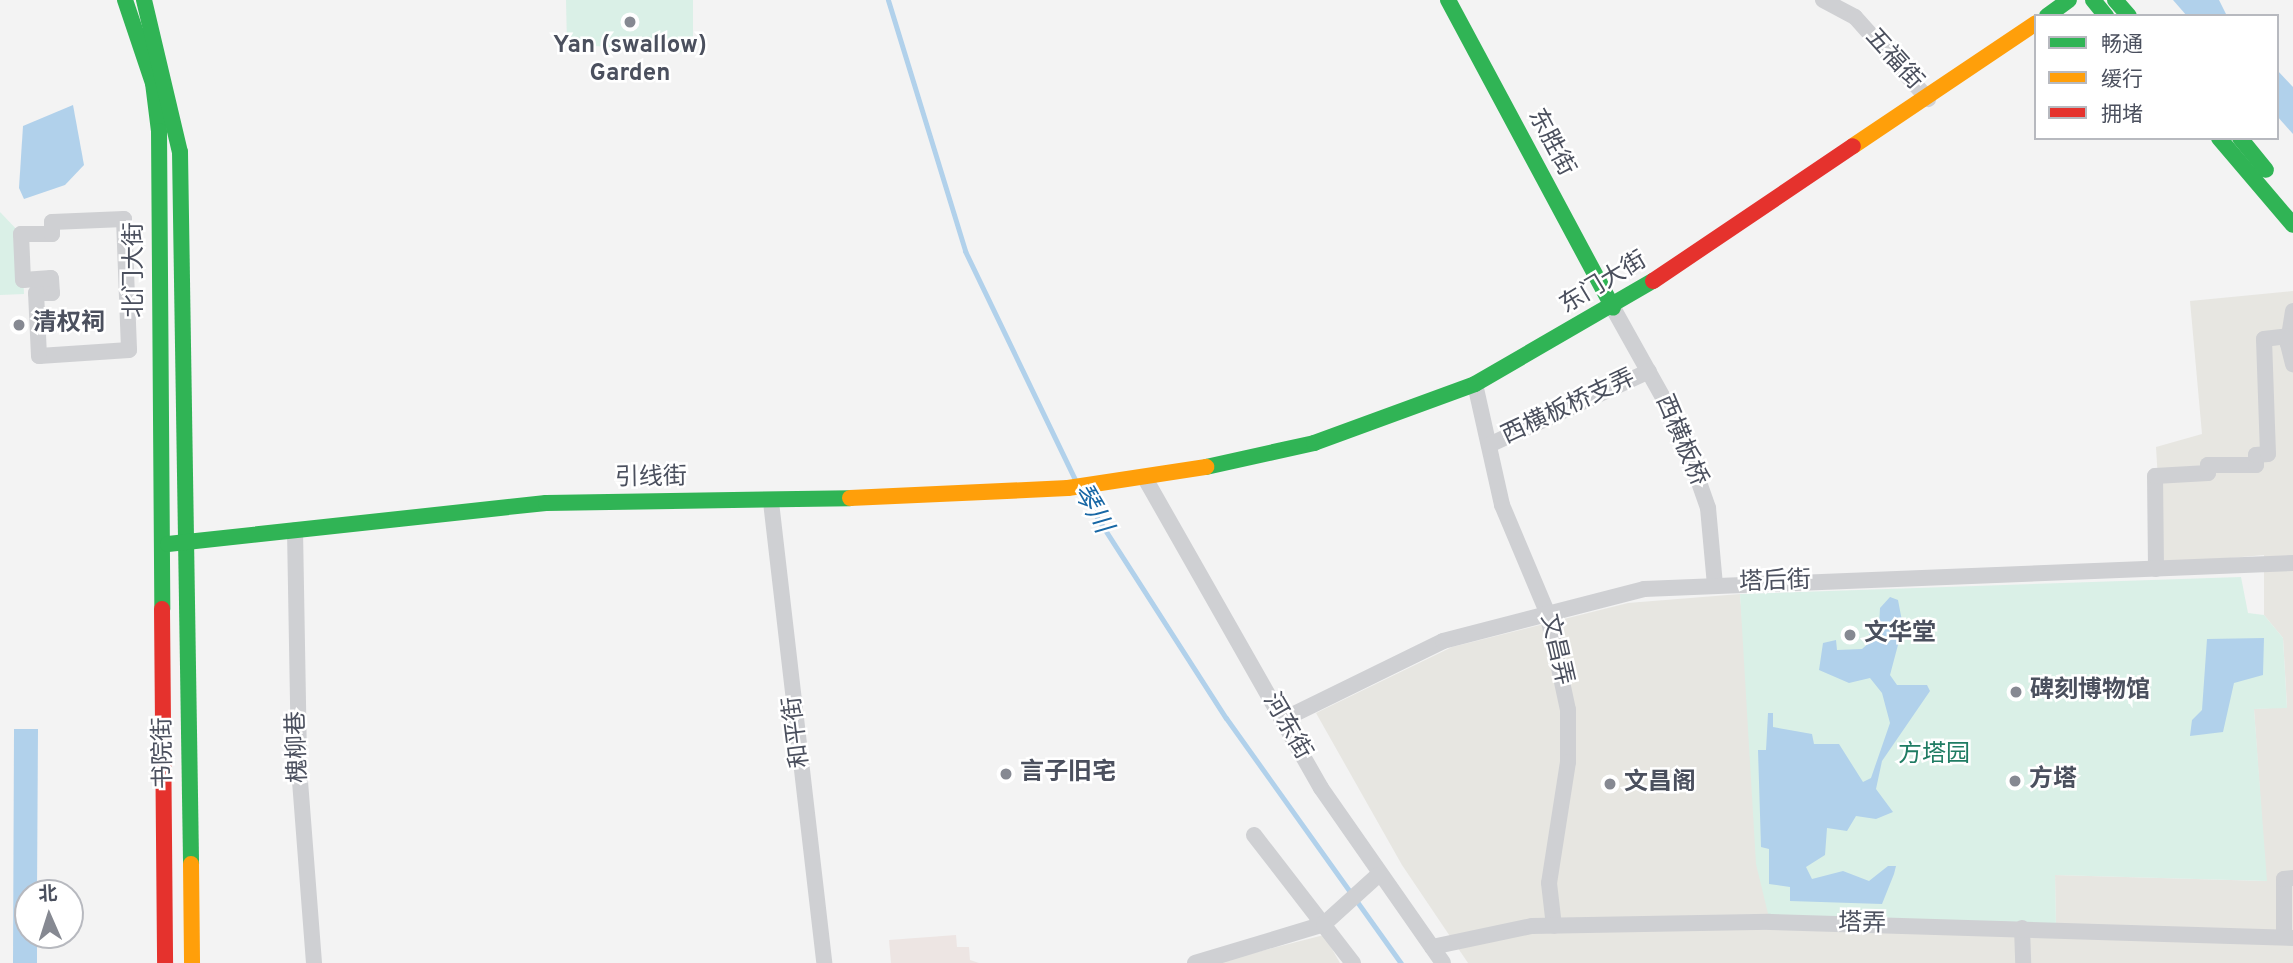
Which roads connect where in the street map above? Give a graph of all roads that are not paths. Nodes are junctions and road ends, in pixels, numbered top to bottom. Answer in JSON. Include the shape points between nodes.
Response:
{"nodes":[{"id":1,"x":125,"y":0,"type":"edge"},
{"id":2,"x":144,"y":0,"type":"edge"},
{"id":3,"x":1448,"y":0,"type":"edge"},
{"id":4,"x":1823,"y":0,"type":"edge"},
{"id":5,"x":2069,"y":0,"type":"edge"},
{"id":6,"x":2115,"y":0,"type":"edge"},
{"id":7,"x":2050,"y":14,"type":"edge"},
{"id":8,"x":2127,"y":14,"type":"edge"},
{"id":9,"x":2034,"y":24,"type":"edge"},
{"id":10,"x":1928,"y":99,"type":"junction"},
{"id":11,"x":2221,"y":140,"type":"edge"},
{"id":12,"x":2242,"y":140,"type":"edge"},
{"id":13,"x":2293,"y":202,"type":"edge"},
{"id":14,"x":52,"y":222,"type":"joint"},
{"id":15,"x":2293,"y":225,"type":"edge"},
{"id":16,"x":1613,"y":308,"type":"junction"},
{"id":17,"x":2293,"y":311,"type":"edge"},
{"id":18,"x":2288,"y":337,"type":"junction"},
{"id":19,"x":2293,"y":364,"type":"edge"},
{"id":20,"x":1649,"y":371,"type":"junction"},
{"id":21,"x":1475,"y":384,"type":"junction"},
{"id":22,"x":1489,"y":445,"type":"junction"},
{"id":23,"x":1146,"y":480,"type":"junction"},
{"id":24,"x":771,"y":502,"type":"junction"},
{"id":25,"x":295,"y":530,"type":"junction"},
{"id":26,"x":182,"y":542,"type":"junction"},
{"id":27,"x":158,"y":546,"type":"junction"},
{"id":28,"x":2293,"y":562,"type":"edge"},
{"id":29,"x":2157,"y":569,"type":"junction"},
{"id":30,"x":1715,"y":585,"type":"junction"},
{"id":31,"x":1547,"y":612,"type":"junction"},
{"id":32,"x":1282,"y":720,"type":"junction"},
{"id":33,"x":1254,"y":835,"type":"dead end"},
{"id":34,"x":1378,"y":875,"type":"junction"},
{"id":35,"x":2293,"y":878,"type":"edge"},
{"id":36,"x":1324,"y":924,"type":"junction"},
{"id":37,"x":1554,"y":926,"type":"junction"},
{"id":38,"x":2022,"y":928,"type":"junction"},
{"id":39,"x":2288,"y":937,"type":"edge"},
{"id":40,"x":1432,"y":947,"type":"junction"},
{"id":41,"x":165,"y":963,"type":"edge"},
{"id":42,"x":192,"y":963,"type":"edge"},
{"id":43,"x":314,"y":963,"type":"edge"},
{"id":44,"x":824,"y":963,"type":"edge"},
{"id":45,"x":1195,"y":963,"type":"edge"},
{"id":46,"x":1353,"y":963,"type":"edge"},
{"id":47,"x":1443,"y":963,"type":"edge"},
{"id":48,"x":2023,"y":963,"type":"edge"}],
"edges":[{"from":1,"to":27,"type":"street","name":"北门大街","via":[[153,83],[159,131]]},
{"from":2,"to":26,"type":"street","name":"北门大街","via":[[180,152]]},
{"from":3,"to":16,"type":"street","name":"东胜街"},
{"from":4,"to":10,"type":"street","name":"五福街","via":[[1855,17]]},
{"from":5,"to":7,"type":"street"},
{"from":6,"to":8,"type":"street"},
{"from":9,"to":10,"type":"street","name":"东门大街"},
{"from":10,"to":16,"type":"street","name":"东门大街"},
{"from":11,"to":15,"type":"street"},
{"from":12,"to":13,"type":"street"},
{"from":14,"to":14,"type":"street","via":[[124,219],[129,350],[39,356],[36,293],[52,293],[51,278],[23,280],[21,234],[52,234]]},
{"from":16,"to":20,"type":"street","name":"西横板桥"},
{"from":16,"to":21,"type":"street","name":"东门大街"},
{"from":17,"to":18,"type":"street"},
{"from":18,"to":19,"type":"street"},
{"from":18,"to":29,"type":"street","via":[[2264,339],[2268,454],[2256,455],[2256,465],[2208,465],[2208,473],[2155,476]]},
{"from":20,"to":22,"type":"street","name":"西横板桥支弄"},
{"from":20,"to":30,"type":"street","name":"西横板桥","via":[[1680,428],[1708,508]]},
{"from":21,"to":22,"type":"street","name":"文昌弄"},
{"from":21,"to":23,"type":"street","name":"东门大街","via":[[1314,443]]},
{"from":22,"to":31,"type":"street","name":"文昌弄","via":[[1502,505]]},
{"from":23,"to":24,"type":"street","name":"引线街"},
{"from":23,"to":32,"type":"street","name":"河东街"},
{"from":24,"to":25,"type":"street","name":"引线街","via":[[546,503]]},
{"from":24,"to":44,"type":"street","name":"和平街"},
{"from":25,"to":26,"type":"street","name":"引线街"},
{"from":25,"to":43,"type":"street","name":"槐柳巷","via":[[299,768]]},
{"from":26,"to":27,"type":"street","name":"引线街"},
{"from":26,"to":42,"type":"street","name":"书院街"},
{"from":27,"to":41,"type":"street","name":"书院街"},
{"from":28,"to":29,"type":"street","name":"塔后街"},
{"from":29,"to":30,"type":"street","name":"塔后街"},
{"from":30,"to":31,"type":"street","name":"塔后街","via":[[1644,590]]},
{"from":31,"to":32,"type":"street","name":"塔后街","via":[[1486,626],[1388,663]]},
{"from":31,"to":37,"type":"street","name":"文昌弄","via":[[1568,710],[1568,762],[1549,883]]},
{"from":32,"to":34,"type":"street","name":"河东街"},
{"from":33,"to":36,"type":"street"},
{"from":34,"to":36,"type":"street"},
{"from":34,"to":40,"type":"street","name":"河东街"},
{"from":35,"to":39,"type":"street","via":[[2284,878]]},
{"from":36,"to":45,"type":"street"},
{"from":36,"to":46,"type":"street"},
{"from":37,"to":38,"type":"street","name":"塔弄"},
{"from":37,"to":40,"type":"street","name":"塔弄"},
{"from":38,"to":39,"type":"street","name":"塔弄"},
{"from":38,"to":48,"type":"street"},
{"from":40,"to":47,"type":"street","name":"河东街"}]}
